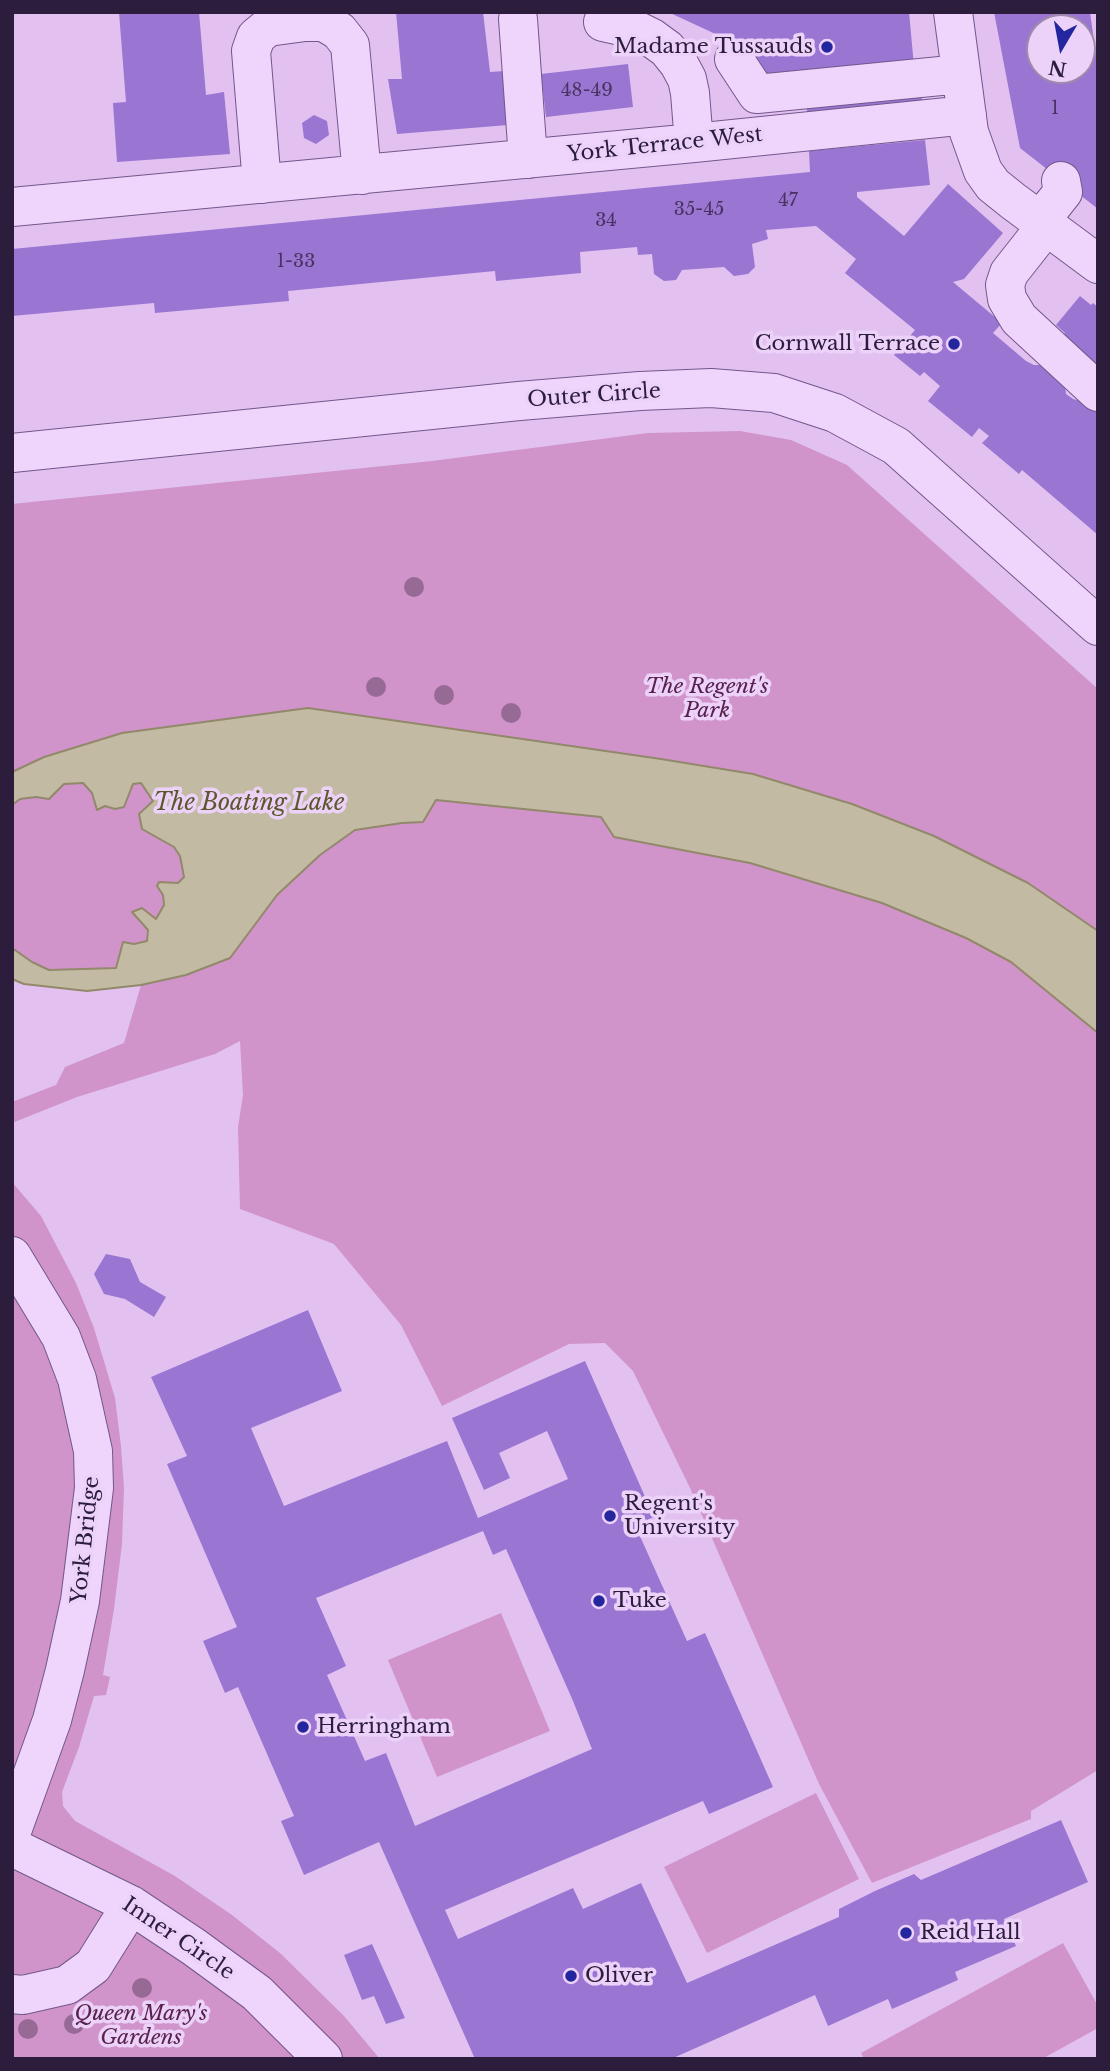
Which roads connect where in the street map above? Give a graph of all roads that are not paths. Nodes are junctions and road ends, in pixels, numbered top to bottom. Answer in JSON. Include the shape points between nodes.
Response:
{"nodes":[{"id":1,"x":953,"y":12,"type":"edge"},
{"id":2,"x":517,"y":19,"type":"dead end"},
{"id":3,"x":603,"y":22,"type":"dead end"},
{"id":4,"x":734,"y":60,"type":"dead end"},
{"id":5,"x":961,"y":74,"type":"junction"},
{"id":6,"x":967,"y":115,"type":"junction"},
{"id":7,"x":694,"y":143,"type":"junction"},
{"id":8,"x":528,"y":159,"type":"junction"},
{"id":9,"x":362,"y":175,"type":"junction"},
{"id":10,"x":1061,"y":181,"type":"dead end"},
{"id":11,"x":262,"y":184,"type":"junction"},
{"id":12,"x":12,"y":207,"type":"edge"},
{"id":13,"x":1043,"y":224,"type":"junction"},
{"id":14,"x":1098,"y":264,"type":"edge"},
{"id":15,"x":1098,"y":392,"type":"edge"},
{"id":16,"x":12,"y":453,"type":"edge"},
{"id":17,"x":1098,"y":626,"type":"edge"},
{"id":18,"x":12,"y":1256,"type":"edge"},
{"id":19,"x":12,"y":1831,"type":"edge"},
{"id":20,"x":12,"y":1847,"type":"edge"},
{"id":21,"x":131,"y":1905,"type":"junction"},
{"id":22,"x":12,"y":1994,"type":"edge"},
{"id":23,"x":323,"y":2059,"type":"edge"}],
"edges":[{"from":1,"to":5,"type":"street"},
{"from":2,"to":8,"type":"street"},
{"from":3,"to":7,"type":"street","via":[[652,38],[679,64],[690,93]]},
{"from":4,"to":5,"type":"street","via":[[757,94]]},
{"from":5,"to":6,"type":"street"},
{"from":6,"to":7,"type":"street","name":"York Terrace West"},
{"from":6,"to":13,"type":"street","via":[[988,178]]},
{"from":7,"to":8,"type":"street","name":"York Terrace West"},
{"from":8,"to":9,"type":"street","name":"York Terrace West"},
{"from":9,"to":11,"type":"street","name":"York Terrace West"},
{"from":9,"to":11,"type":"street","via":[[350,45],[324,22],[305,22],[268,27],[256,37],[251,51]]},
{"from":10,"to":13,"type":"street","via":[[1063,192]]},
{"from":11,"to":12,"type":"street","name":"York Terrace West"},
{"from":13,"to":14,"type":"street"},
{"from":13,"to":15,"type":"street","via":[[1009,273],[1007,299],[1019,319]]},
{"from":16,"to":17,"type":"street","name":"Outer Circle","via":[[640,391],[711,388],[774,393],[835,413],[896,446]]},
{"from":18,"to":19,"type":"street","name":"York Bridge","via":[[61,1338],[77,1379],[93,1451],[94,1488],[80,1601],[65,1670]]},
{"from":20,"to":21,"type":"street","name":"Inner Circle"},
{"from":21,"to":22,"type":"street","via":[[93,1966],[67,1985]]},
{"from":21,"to":23,"type":"street","name":"Inner Circle","via":[[257,1993]]}]}
